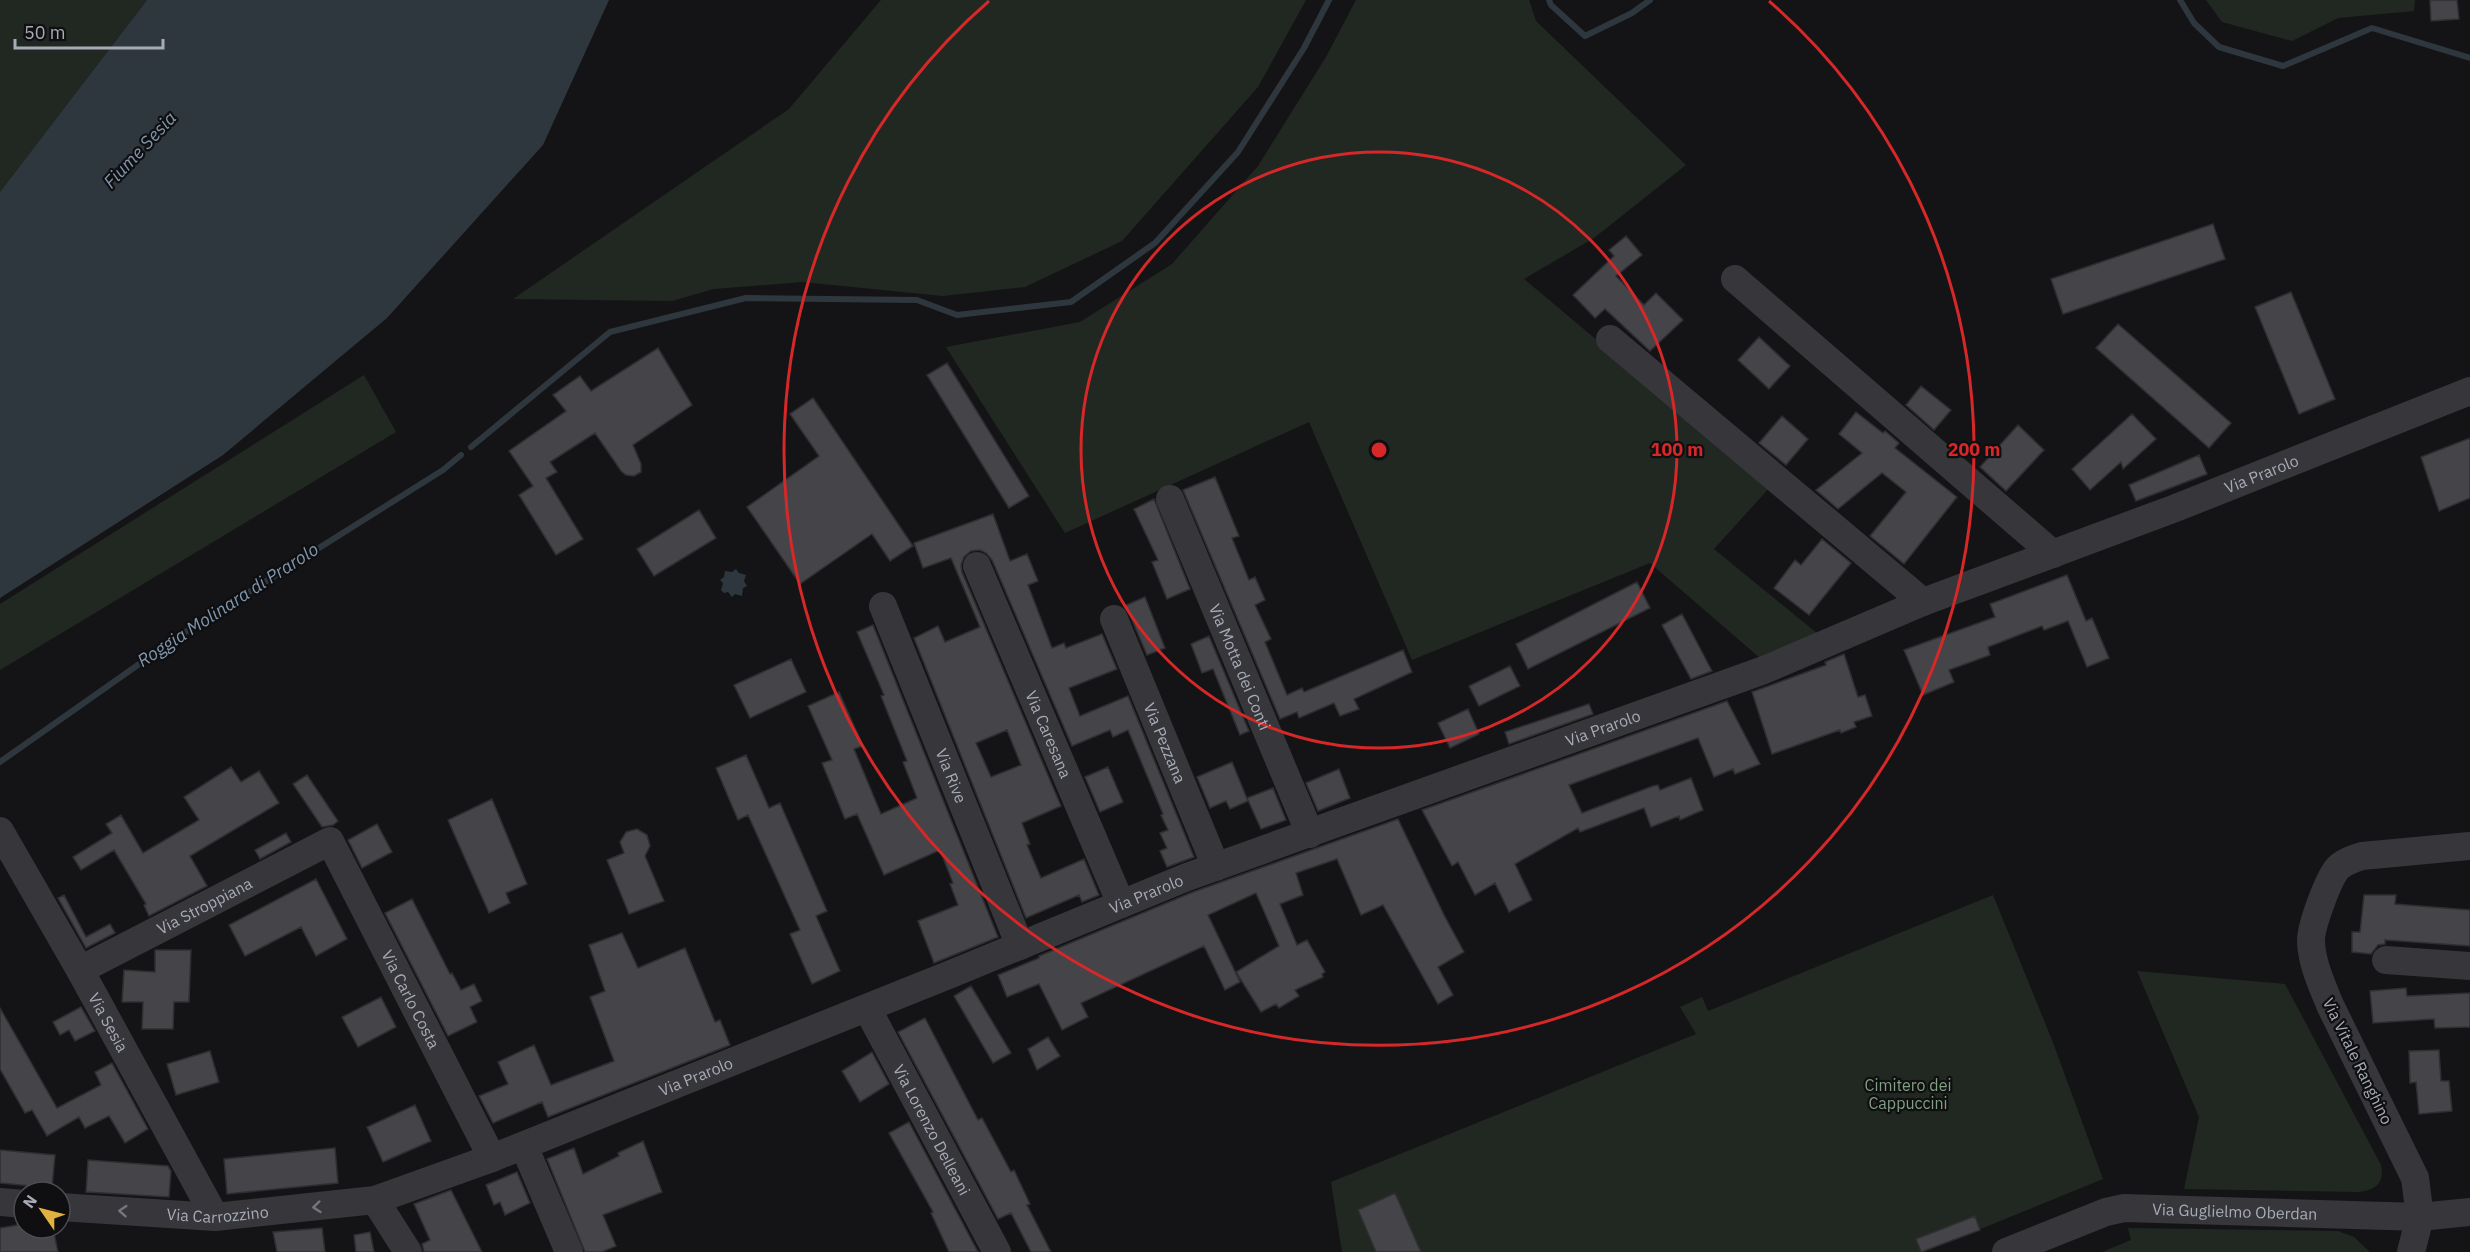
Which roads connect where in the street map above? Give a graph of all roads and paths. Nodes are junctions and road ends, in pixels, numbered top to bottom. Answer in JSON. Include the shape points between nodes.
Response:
{"nodes":[{"id":1,"x":1735,"y":279,"type":"dead end"},
{"id":2,"x":1610,"y":339,"type":"dead end"},
{"id":3,"x":2470,"y":391,"type":"edge"},
{"id":4,"x":1170,"y":499,"type":"dead end"},
{"id":5,"x":2053,"y":554,"type":"junction"},
{"id":6,"x":977,"y":566,"type":"dead end"},
{"id":7,"x":1923,"y":602,"type":"junction"},
{"id":8,"x":883,"y":606,"type":"dead end"},
{"id":9,"x":1114,"y":619,"type":"dead end"},
{"id":10,"x":0,"y":831,"type":"edge"},
{"id":11,"x":1310,"y":834,"type":"junction"},
{"id":12,"x":330,"y":842,"type":"joint"},
{"id":13,"x":2470,"y":846,"type":"edge"},
{"id":14,"x":1216,"y":867,"type":"junction"},
{"id":15,"x":1121,"y":904,"type":"junction"},
{"id":16,"x":1020,"y":946,"type":"junction"},
{"id":17,"x":2386,"y":960,"type":"dead end"},
{"id":18,"x":2470,"y":966,"type":"edge"},
{"id":19,"x":80,"y":970,"type":"junction"},
{"id":20,"x":867,"y":1008,"type":"junction"},
{"id":21,"x":524,"y":1146,"type":"junction"},
{"id":22,"x":492,"y":1158,"type":"junction"},
{"id":23,"x":375,"y":1200,"type":"junction"},
{"id":24,"x":72,"y":1208,"type":"edge"},
{"id":25,"x":2470,"y":1212,"type":"edge"},
{"id":26,"x":215,"y":1217,"type":"junction"},
{"id":27,"x":2420,"y":1217,"type":"junction"},
{"id":28,"x":408,"y":1252,"type":"edge"},
{"id":29,"x":569,"y":1252,"type":"edge"},
{"id":30,"x":997,"y":1252,"type":"edge"},
{"id":31,"x":2006,"y":1252,"type":"edge"},
{"id":32,"x":2411,"y":1252,"type":"edge"}],
"edges":[{"from":1,"to":5,"type":"street"},
{"from":2,"to":7,"type":"street"},
{"from":3,"to":5,"type":"street","name":"Via Prarolo"},
{"from":4,"to":11,"type":"street","name":"Via Motta dei Conti"},
{"from":5,"to":7,"type":"street","name":"Via Prarolo"},
{"from":6,"to":15,"type":"street","name":"Via Caresana"},
{"from":7,"to":11,"type":"street","name":"Via Prarolo","via":[[1764,670]]},
{"from":8,"to":16,"type":"street","name":"Via Rive"},
{"from":9,"to":14,"type":"street","name":"Via Pezzana"},
{"from":10,"to":19,"type":"street","name":"Via Sesia"},
{"from":11,"to":14,"type":"street","name":"Via Prarolo"},
{"from":12,"to":19,"type":"street","name":"Via Stroppiana"},
{"from":12,"to":22,"type":"street","name":"Via Carlo Costa"},
{"from":13,"to":27,"type":"street","name":"Via Vitale Ranghino","via":[[2362,856],[2346,862],[2336,869],[2314,921],[2311,942],[2318,976],[2330,1005],[2415,1178]]},
{"from":14,"to":15,"type":"street","name":"Via Prarolo"},
{"from":15,"to":16,"type":"street","name":"Via Prarolo"},
{"from":16,"to":20,"type":"street","name":"Via Prarolo"},
{"from":17,"to":18,"type":"street"},
{"from":19,"to":26,"type":"street","name":"Via Sesia"},
{"from":20,"to":21,"type":"street","name":"Via Prarolo"},
{"from":20,"to":30,"type":"street","name":"Via Lorenzo Delleani"},
{"from":21,"to":22,"type":"street","name":"Via Prarolo"},
{"from":21,"to":29,"type":"street"},
{"from":22,"to":23,"type":"street","name":"Via Prarolo"},
{"from":23,"to":26,"type":"street","name":"Via Carrozzino","one_way":true},
{"from":23,"to":28,"type":"street"},
{"from":26,"to":24,"type":"street","name":"Via Carrozzino","one_way":true},
{"from":25,"to":27,"type":"street","name":"Via Guglielmo Oberdan"},
{"from":27,"to":31,"type":"street","name":"Via Guglielmo Oberdan","via":[[2124,1208]]},
{"from":27,"to":32,"type":"street","name":"Via Vitale Ranghino"}]}
